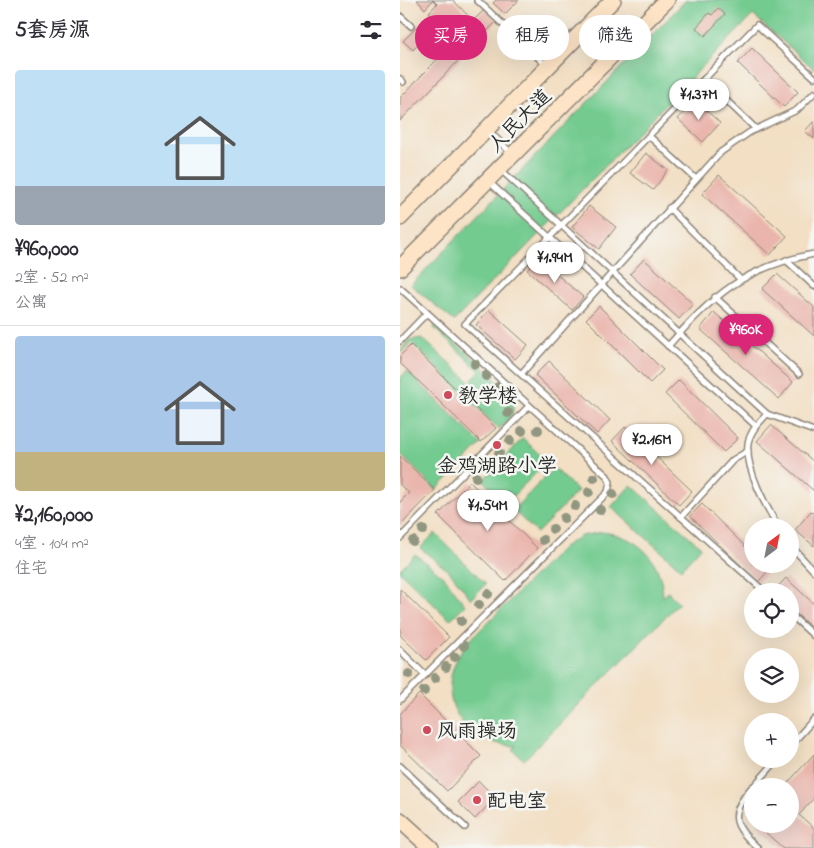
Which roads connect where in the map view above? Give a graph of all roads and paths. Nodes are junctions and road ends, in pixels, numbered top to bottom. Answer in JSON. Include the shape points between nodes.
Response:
{"nodes":[{"id":1,"x":477,"y":0,"type":"edge"},
{"id":2,"x":614,"y":0,"type":"edge"},
{"id":3,"x":667,"y":0,"type":"edge"},
{"id":4,"x":400,"y":16,"type":"edge"},
{"id":5,"x":411,"y":26,"type":"dead end"},
{"id":6,"x":548,"y":67,"type":"junction"},
{"id":7,"x":814,"y":76,"type":"edge"},
{"id":8,"x":704,"y":79,"type":"junction"},
{"id":9,"x":814,"y":93,"type":"edge"},
{"id":10,"x":756,"y":129,"type":"junction"},
{"id":11,"x":488,"y":130,"type":"junction"},
{"id":12,"x":649,"y":136,"type":"junction"},
{"id":13,"x":513,"y":155,"type":"junction"},
{"id":14,"x":500,"y":168,"type":"junction"},
{"id":15,"x":696,"y":179,"type":"junction"},
{"id":16,"x":487,"y":180,"type":"junction"},
{"id":17,"x":669,"y":208,"type":"junction"},
{"id":18,"x":400,"y":218,"type":"edge"},
{"id":19,"x":562,"y":226,"type":"junction"},
{"id":20,"x":550,"y":238,"type":"junction"},
{"id":21,"x":814,"y":254,"type":"edge"},
{"id":22,"x":786,"y":260,"type":"junction"},
{"id":23,"x":400,"y":268,"type":"edge"},
{"id":24,"x":612,"y":272,"type":"junction"},
{"id":25,"x":740,"y":279,"type":"junction"},
{"id":26,"x":601,"y":285,"type":"junction"},
{"id":27,"x":814,"y":286,"type":"edge"},
{"id":28,"x":400,"y":288,"type":"edge"},
{"id":29,"x":715,"y":297,"type":"junction"},
{"id":30,"x":427,"y":313,"type":"junction"},
{"id":31,"x":679,"y":334,"type":"junction"},
{"id":32,"x":400,"y":341,"type":"edge"},
{"id":33,"x":668,"y":346,"type":"junction"},
{"id":34,"x":521,"y":374,"type":"junction"},
{"id":35,"x":799,"y":374,"type":"dead end"},
{"id":36,"x":530,"y":406,"type":"junction"},
{"id":37,"x":767,"y":414,"type":"junction"},
{"id":38,"x":756,"y":426,"type":"junction"},
{"id":39,"x":814,"y":431,"type":"edge"},
{"id":40,"x":748,"y":451,"type":"junction"},
{"id":41,"x":681,"y":517,"type":"junction"},
{"id":42,"x":773,"y":518,"type":"edge"},
{"id":43,"x":400,"y":538,"type":"edge"},
{"id":44,"x":799,"y":555,"type":"edge"},
{"id":45,"x":814,"y":571,"type":"edge"},
{"id":46,"x":755,"y":583,"type":"edge"},
{"id":47,"x":799,"y":622,"type":"edge"},
{"id":48,"x":814,"y":636,"type":"edge"},
{"id":49,"x":400,"y":650,"type":"edge"},
{"id":50,"x":425,"y":675,"type":"junction"},
{"id":51,"x":400,"y":700,"type":"edge"},
{"id":52,"x":814,"y":719,"type":"edge"},
{"id":53,"x":799,"y":736,"type":"edge"},
{"id":54,"x":400,"y":766,"type":"edge"},
{"id":55,"x":770,"y":768,"type":"edge"},
{"id":56,"x":761,"y":778,"type":"edge"},
{"id":57,"x":744,"y":798,"type":"edge"},
{"id":58,"x":400,"y":820,"type":"edge"},
{"id":59,"x":465,"y":827,"type":"dead end"},
{"id":60,"x":432,"y":848,"type":"edge"},
{"id":61,"x":758,"y":848,"type":"edge"}],
"edges":[{"from":1,"to":6,"type":"lane"},
{"from":2,"to":6,"type":"main road","name":"人民大道"},
{"from":3,"to":13,"type":"main road","name":"人民大道"},
{"from":4,"to":5,"type":"lane"},
{"from":6,"to":11,"type":"main road","name":"人民大道"},
{"from":7,"to":8,"type":"lane","via":[[757,25]]},
{"from":8,"to":10,"type":"lane"},
{"from":8,"to":12,"type":"lane"},
{"from":9,"to":10,"type":"lane","via":[[797,110]]},
{"from":10,"to":15,"type":"lane","via":[[721,152]]},
{"from":11,"to":13,"type":"lane"},
{"from":11,"to":18,"type":"main road","name":"人民大道"},
{"from":12,"to":15,"type":"lane"},
{"from":12,"to":19,"type":"lane"},
{"from":13,"to":14,"type":"main road","name":"人民大道"},
{"from":14,"to":16,"type":"main road","name":"人民大道"},
{"from":14,"to":19,"type":"lane"},
{"from":15,"to":17,"type":"lane"},
{"from":16,"to":20,"type":"lane"},
{"from":16,"to":23,"type":"main road","name":"人民大道"},
{"from":17,"to":24,"type":"lane"},
{"from":17,"to":25,"type":"lane"},
{"from":19,"to":20,"type":"lane"},
{"from":19,"to":24,"type":"lane"},
{"from":20,"to":26,"type":"lane"},
{"from":20,"to":34,"type":"lane","via":[[465,324]]},
{"from":21,"to":22,"type":"lane"},
{"from":22,"to":25,"type":"lane"},
{"from":22,"to":27,"type":"lane"},
{"from":24,"to":26,"type":"lane"},
{"from":24,"to":31,"type":"lane"},
{"from":25,"to":29,"type":"lane"},
{"from":26,"to":33,"type":"lane"},
{"from":26,"to":34,"type":"lane"},
{"from":28,"to":30,"type":"lane"},
{"from":29,"to":31,"type":"lane"},
{"from":29,"to":35,"type":"lane"},
{"from":30,"to":32,"type":"lane"},
{"from":30,"to":36,"type":"lane"},
{"from":31,"to":33,"type":"lane"},
{"from":31,"to":37,"type":"lane"},
{"from":33,"to":38,"type":"lane"},
{"from":34,"to":41,"type":"lane"},
{"from":36,"to":43,"type":"lane"},
{"from":36,"to":50,"type":"lane","via":[[607,476],[609,489]]},
{"from":37,"to":38,"type":"lane"},
{"from":37,"to":39,"type":"lane"},
{"from":38,"to":40,"type":"lane","via":[[750,435]]},
{"from":40,"to":41,"type":"lane","via":[[733,460]]},
{"from":40,"to":42,"type":"lane","via":[[765,505]]},
{"from":41,"to":46,"type":"lane"},
{"from":44,"to":45,"type":"lane"},
{"from":47,"to":48,"type":"lane"},
{"from":49,"to":50,"type":"lane"},
{"from":50,"to":51,"type":"lane"},
{"from":52,"to":53,"type":"lane"},
{"from":54,"to":59,"type":"lane"},
{"from":55,"to":56,"type":"lane"},
{"from":57,"to":61,"type":"lane","via":[[737,807],[738,828]]},
{"from":58,"to":60,"type":"main road"}]}
